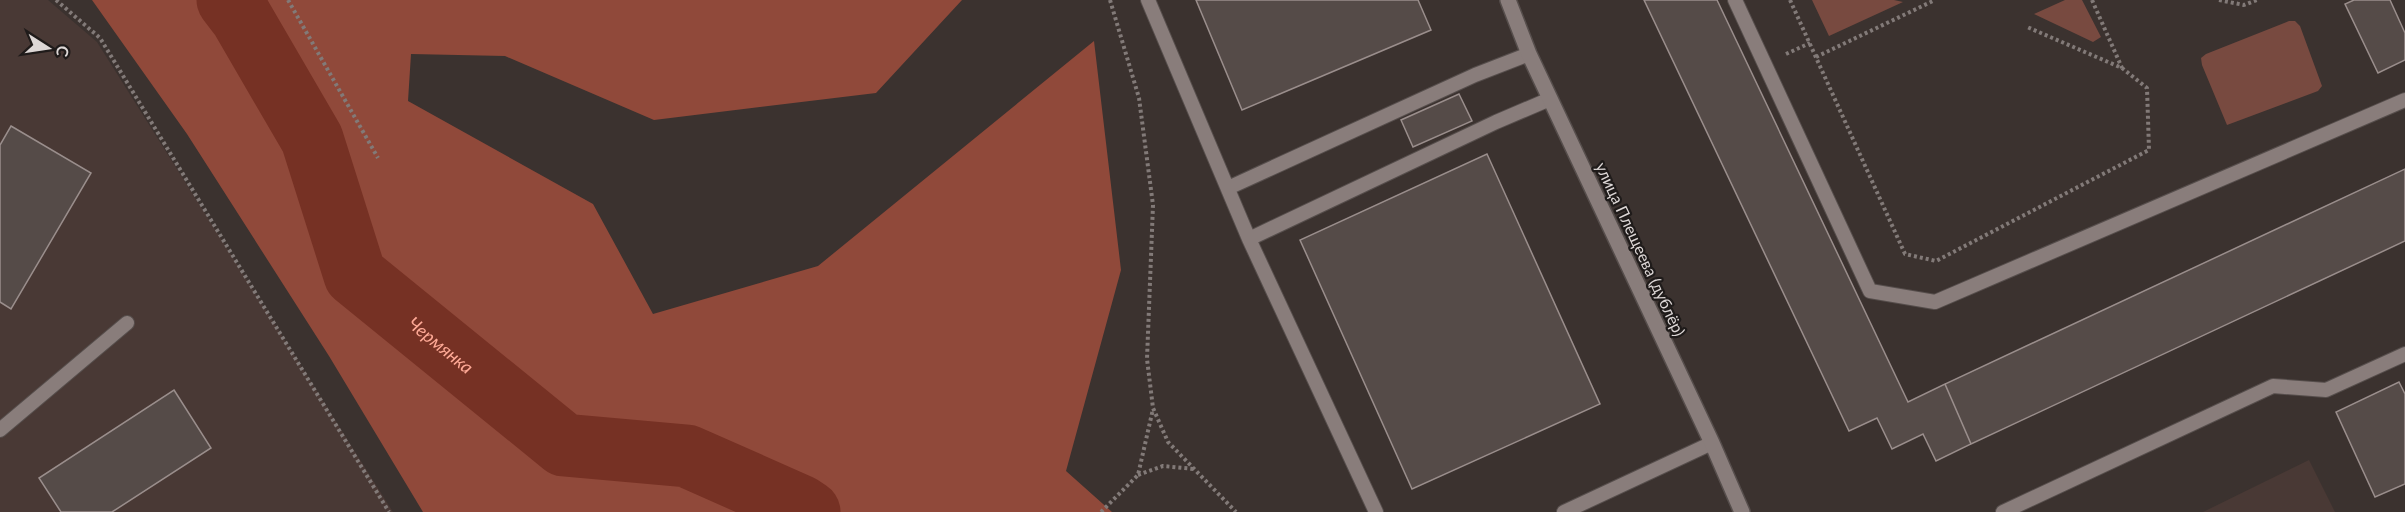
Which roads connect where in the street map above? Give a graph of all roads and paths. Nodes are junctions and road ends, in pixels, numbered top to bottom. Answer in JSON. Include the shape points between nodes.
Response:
{"nodes":[{"id":1,"x":56,"y":0,"type":"edge"},
{"id":2,"x":288,"y":0,"type":"edge"},
{"id":3,"x":1110,"y":0,"type":"edge"},
{"id":4,"x":1148,"y":0,"type":"edge"},
{"id":5,"x":1508,"y":0,"type":"edge"},
{"id":6,"x":1735,"y":0,"type":"edge"},
{"id":7,"x":1790,"y":0,"type":"edge"},
{"id":8,"x":1935,"y":0,"type":"edge"},
{"id":9,"x":2092,"y":0,"type":"edge"},
{"id":10,"x":2219,"y":0,"type":"edge"},
{"id":11,"x":2257,"y":0,"type":"edge"},
{"id":12,"x":2027,"y":27,"type":"dead end"},
{"id":13,"x":1529,"y":54,"type":"junction"},
{"id":14,"x":1816,"y":57,"type":"junction"},
{"id":15,"x":2122,"y":68,"type":"junction"},
{"id":16,"x":1551,"y":99,"type":"junction"},
{"id":17,"x":2405,"y":100,"type":"edge"},
{"id":18,"x":378,"y":158,"type":"dead end"},
{"id":19,"x":1228,"y":188,"type":"junction"},
{"id":20,"x":1249,"y":239,"type":"junction"},
{"id":21,"x":127,"y":323,"type":"dead end"},
{"id":22,"x":2405,"y":354,"type":"edge"},
{"id":23,"x":1153,"y":408,"type":"junction"},
{"id":24,"x":0,"y":430,"type":"edge"},
{"id":25,"x":1712,"y":443,"type":"junction"},
{"id":26,"x":1195,"y":469,"type":"junction"},
{"id":27,"x":1138,"y":475,"type":"junction"},
{"id":28,"x":389,"y":512,"type":"edge"},
{"id":29,"x":1101,"y":512,"type":"edge"},
{"id":30,"x":1236,"y":512,"type":"edge"},
{"id":31,"x":1376,"y":512,"type":"edge"},
{"id":32,"x":1564,"y":512,"type":"edge"},
{"id":33,"x":1742,"y":512,"type":"edge"},
{"id":34,"x":2003,"y":512,"type":"edge"}],
"edges":[{"from":1,"to":28,"type":"path","via":[[100,38]]},
{"from":2,"to":18,"type":"path"},
{"from":3,"to":23,"type":"path","via":[[1139,98],[1153,205],[1147,359]]},
{"from":4,"to":19,"type":"lane"},
{"from":5,"to":13,"type":"street","name":"улица Плещеева (дублёр)"},
{"from":6,"to":17,"type":"lane","via":[[1870,291],[1935,302]]},
{"from":7,"to":14,"type":"path"},
{"from":8,"to":14,"type":"path"},
{"from":9,"to":15,"type":"path"},
{"from":10,"to":11,"type":"path","via":[[2244,5]]},
{"from":12,"to":15,"type":"path"},
{"from":13,"to":16,"type":"street","name":"улица Плещеева (дублёр)"},
{"from":13,"to":19,"type":"lane"},
{"from":14,"to":15,"type":"path","via":[[1905,254],[1936,261],[2149,150],[2147,88]]},
{"from":16,"to":20,"type":"lane"},
{"from":16,"to":25,"type":"street","name":"улица Плещеева (дублёр)"},
{"from":19,"to":20,"type":"lane"},
{"from":20,"to":31,"type":"lane"},
{"from":21,"to":24,"type":"lane"},
{"from":22,"to":34,"type":"lane","via":[[2326,390],[2273,386]]},
{"from":23,"to":26,"type":"path","via":[[1168,442]]},
{"from":23,"to":27,"type":"path"},
{"from":25,"to":32,"type":"lane"},
{"from":25,"to":33,"type":"street","name":"улица Плещеева (дублёр)"},
{"from":26,"to":27,"type":"path","via":[[1163,466]]},
{"from":26,"to":30,"type":"path"},
{"from":27,"to":29,"type":"path"}]}
